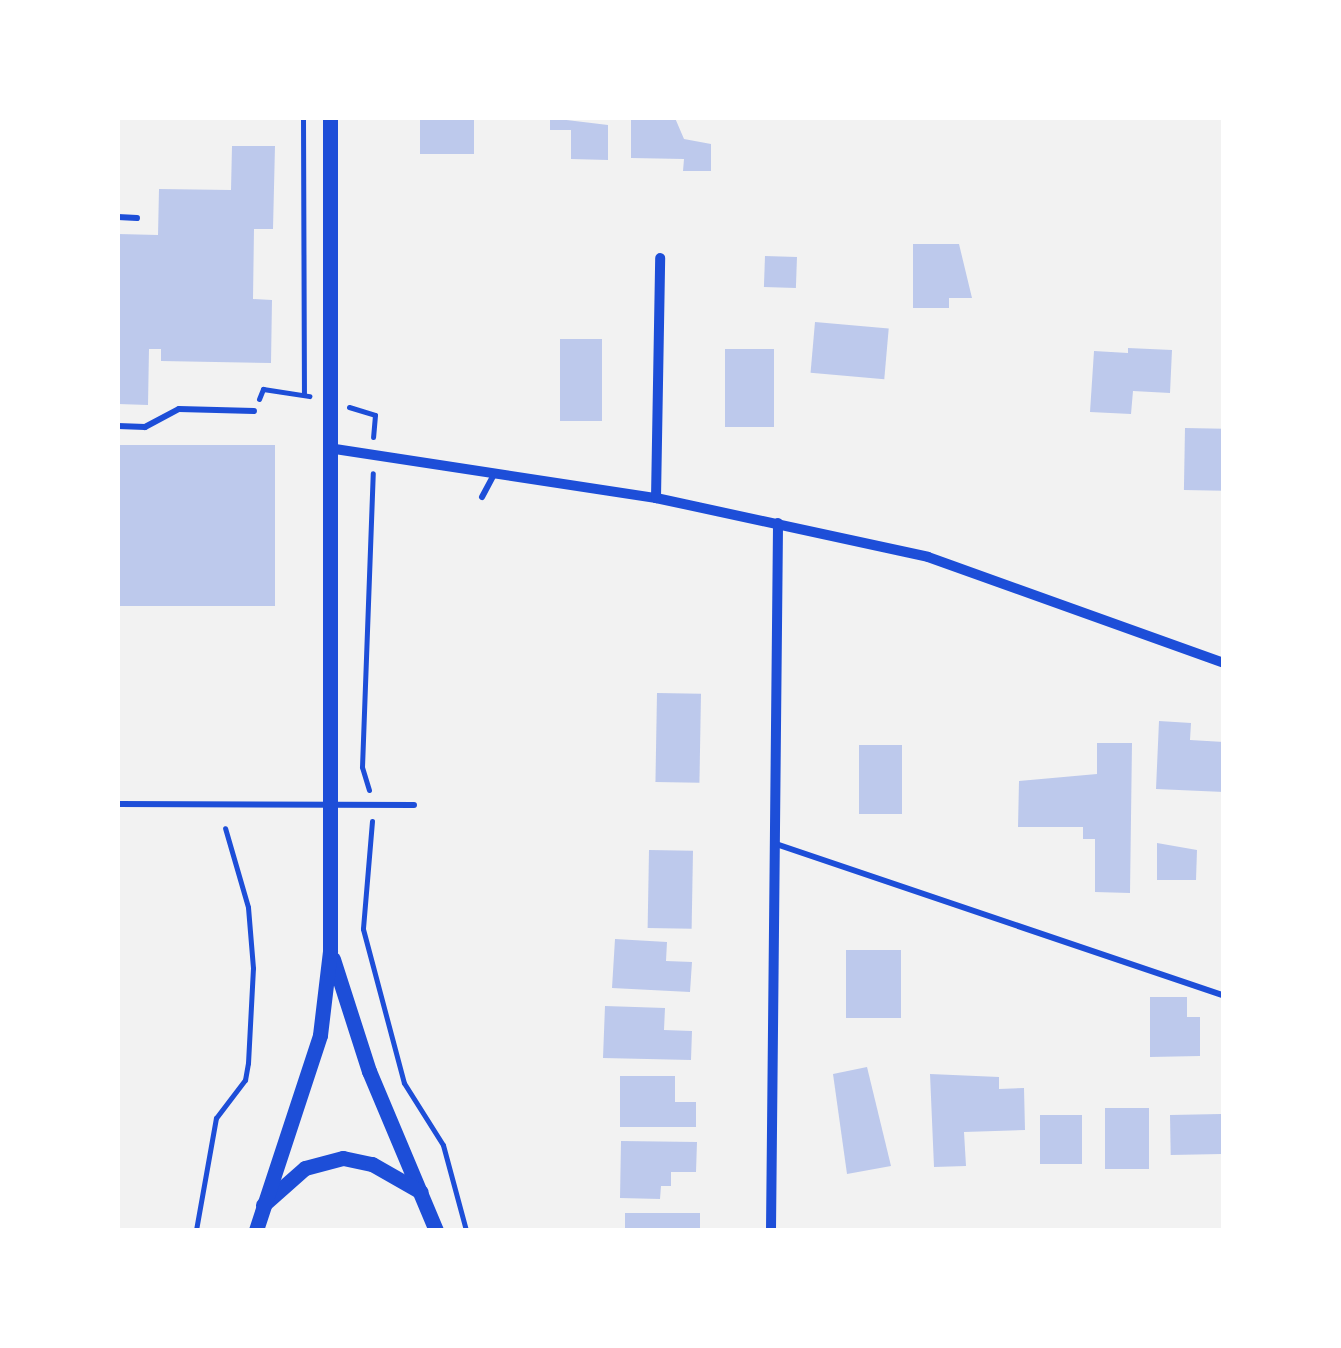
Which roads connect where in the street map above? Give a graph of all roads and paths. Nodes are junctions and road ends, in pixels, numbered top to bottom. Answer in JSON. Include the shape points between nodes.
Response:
{"nodes":[{"id":1,"x":303,"y":118,"type":"edge"},
{"id":2,"x":330,"y":118,"type":"edge"},
{"id":3,"x":118,"y":217,"type":"edge"},
{"id":4,"x":136,"y":218,"type":"dead end"},
{"id":5,"x":660,"y":258,"type":"dead end"},
{"id":6,"x":304,"y":394,"type":"dead end"},
{"id":7,"x":254,"y":412,"type":"dead end"},
{"id":8,"x":375,"y":415,"type":"dead end"},
{"id":9,"x":118,"y":426,"type":"edge"},
{"id":10,"x":373,"y":432,"type":"dead end"},
{"id":11,"x":335,"y":449,"type":"junction"},
{"id":12,"x":493,"y":476,"type":"junction"},
{"id":13,"x":372,"y":494,"type":"dead end"},
{"id":14,"x":482,"y":497,"type":"dead end"},
{"id":15,"x":656,"y":498,"type":"junction"},
{"id":16,"x":778,"y":524,"type":"junction"},
{"id":17,"x":1224,"y":663,"type":"edge"},
{"id":18,"x":118,"y":804,"type":"edge"},
{"id":19,"x":329,"y":805,"type":"junction"},
{"id":20,"x":374,"y":805,"type":"junction"},
{"id":21,"x":414,"y":805,"type":"dead end"},
{"id":22,"x":225,"y":828,"type":"dead end"},
{"id":23,"x":776,"y":844,"type":"junction"},
{"id":24,"x":330,"y":951,"type":"junction"},
{"id":25,"x":1224,"y":996,"type":"edge"},
{"id":26,"x":421,"y":1192,"type":"junction"},
{"id":27,"x":262,"y":1206,"type":"junction"},
{"id":28,"x":196,"y":1230,"type":"edge"},
{"id":29,"x":256,"y":1230,"type":"edge"},
{"id":30,"x":436,"y":1230,"type":"edge"},
{"id":31,"x":466,"y":1230,"type":"edge"},
{"id":32,"x":771,"y":1230,"type":"edge"}],
"edges":[{"from":1,"to":6,"type":"path"},
{"from":2,"to":11,"type":"street"},
{"from":3,"to":4,"type":"lane"},
{"from":5,"to":15,"type":"street"},
{"from":7,"to":9,"type":"lane","via":[[178,409],[145,427]]},
{"from":8,"to":10,"type":"path"},
{"from":11,"to":12,"type":"street"},
{"from":11,"to":19,"type":"street"},
{"from":12,"to":14,"type":"lane"},
{"from":12,"to":15,"type":"street"},
{"from":13,"to":20,"type":"path","via":[[362,767]]},
{"from":15,"to":16,"type":"street"},
{"from":16,"to":17,"type":"street","via":[[928,557]]},
{"from":16,"to":23,"type":"street"},
{"from":18,"to":19,"type":"lane"},
{"from":19,"to":20,"type":"lane"},
{"from":19,"to":24,"type":"street"},
{"from":20,"to":21,"type":"lane"},
{"from":20,"to":31,"type":"path","via":[[363,929],[404,1083],[443,1145]]},
{"from":22,"to":28,"type":"path","via":[[248,907],[248,1064],[245,1080],[216,1118]]},
{"from":23,"to":25,"type":"lane"},
{"from":23,"to":32,"type":"street"},
{"from":24,"to":26,"type":"street","via":[[369,1072]]},
{"from":24,"to":27,"type":"street","via":[[320,1035]]},
{"from":26,"to":27,"type":"street","via":[[372,1164],[343,1158],[306,1168]]},
{"from":26,"to":30,"type":"street"},
{"from":27,"to":29,"type":"street"}]}
